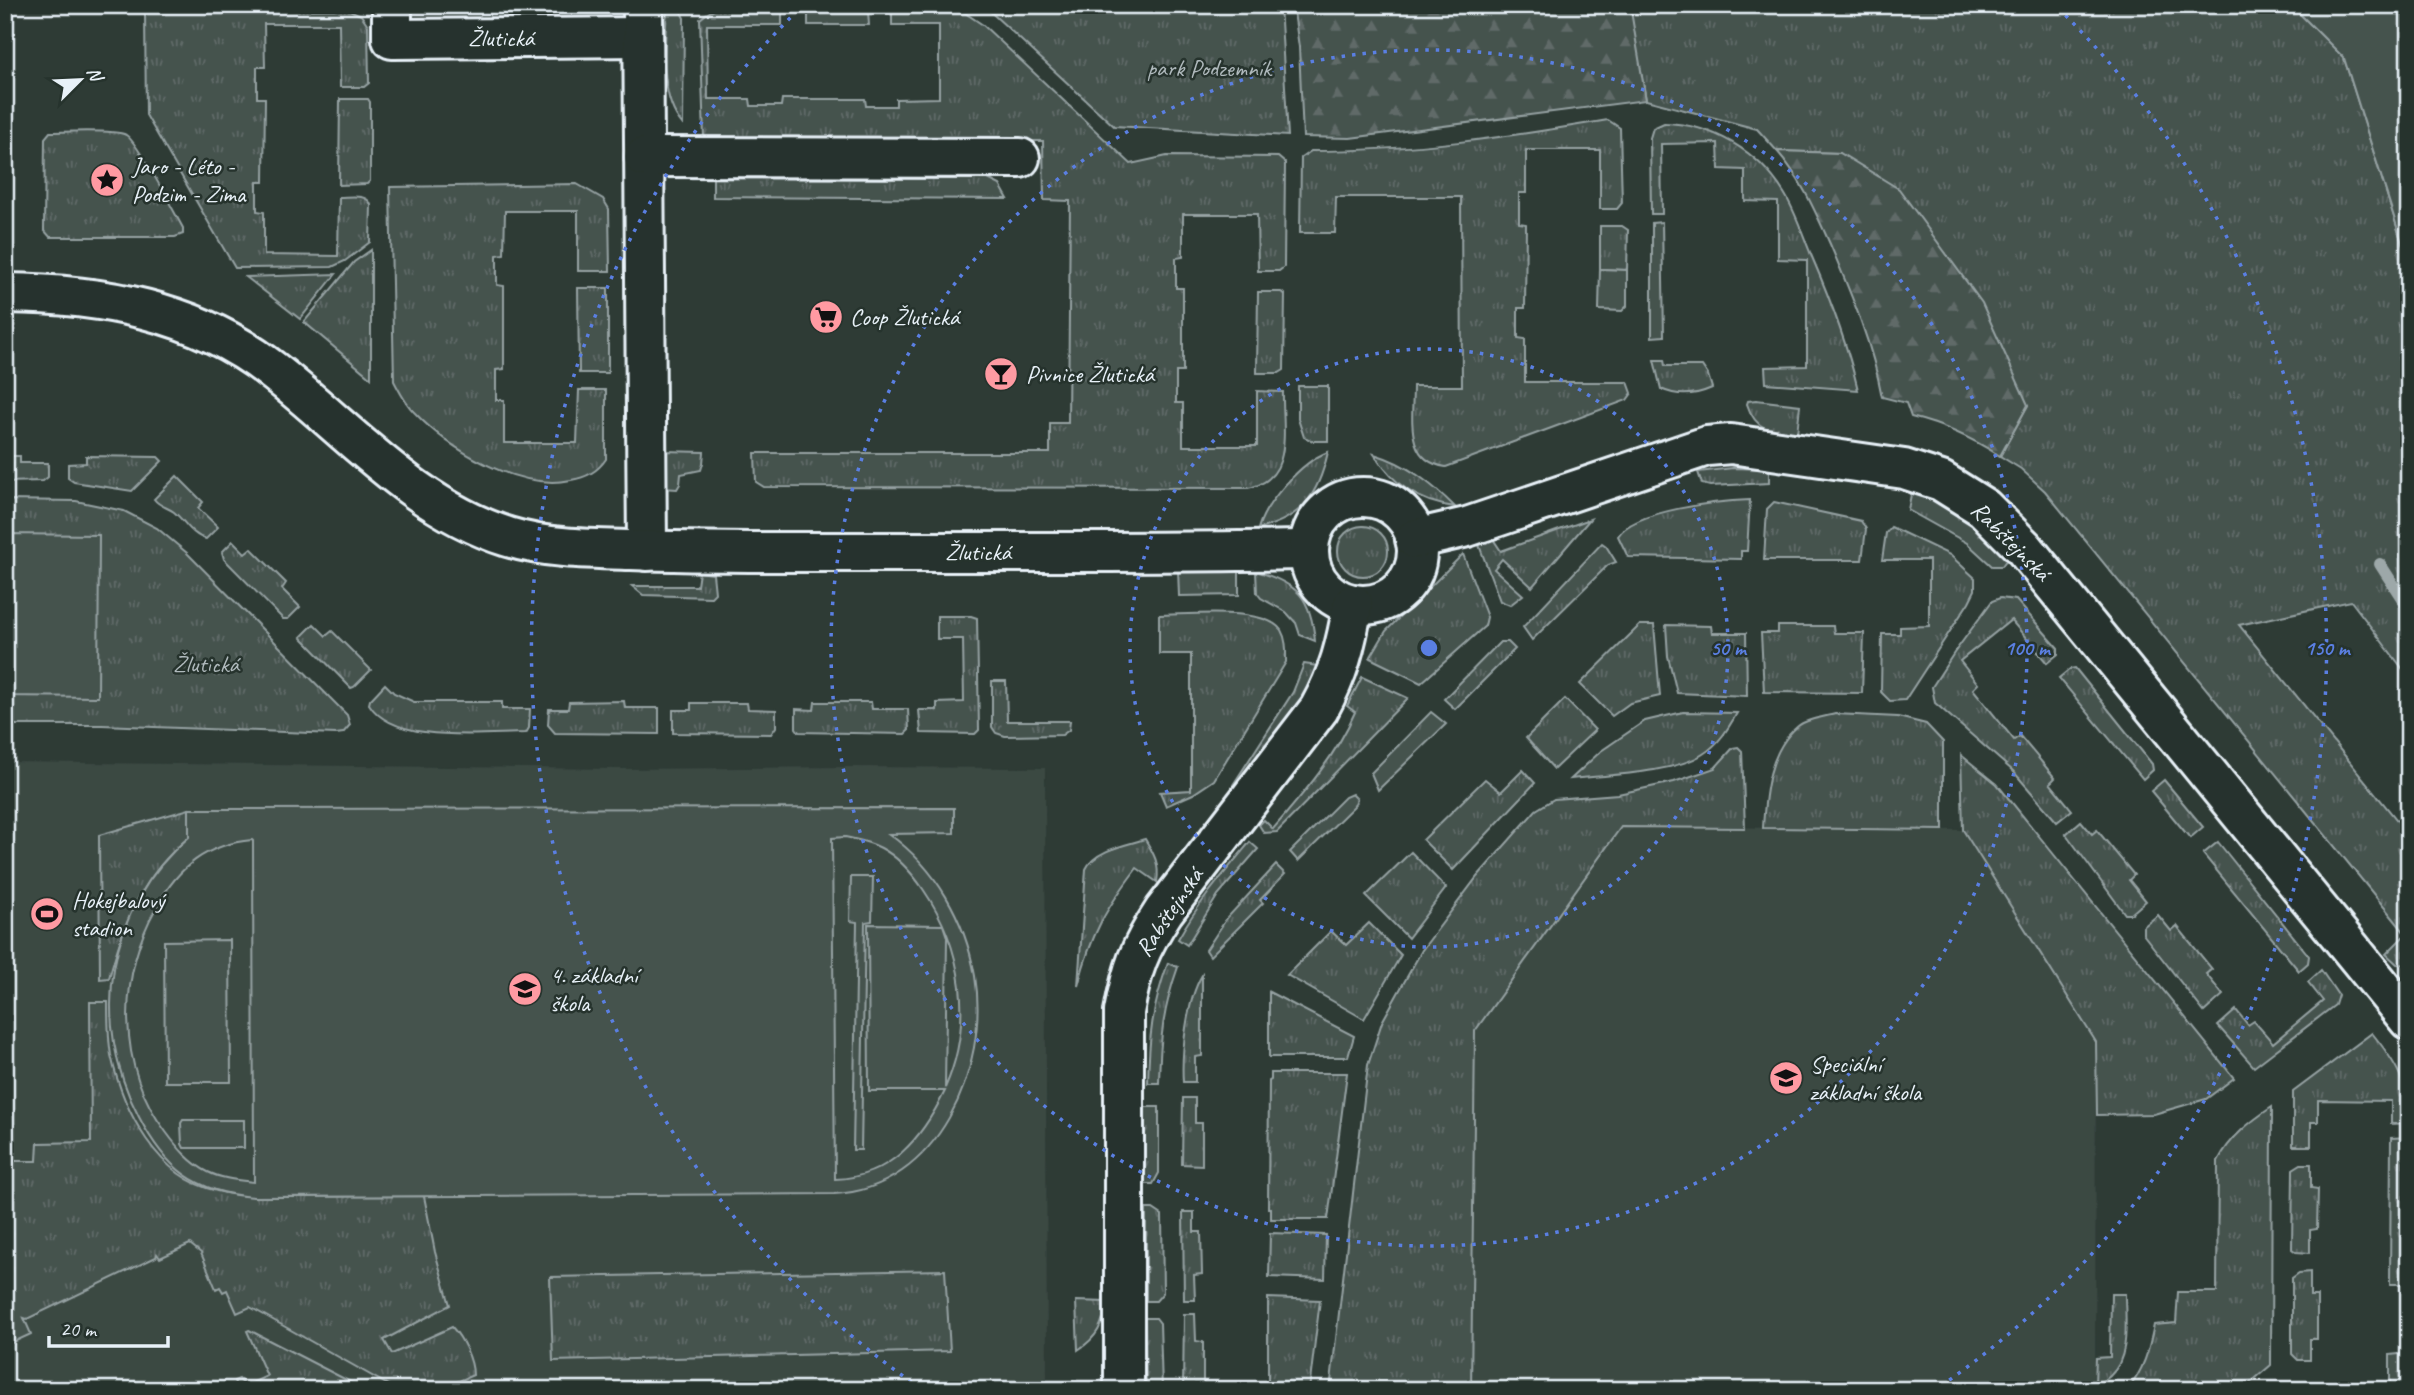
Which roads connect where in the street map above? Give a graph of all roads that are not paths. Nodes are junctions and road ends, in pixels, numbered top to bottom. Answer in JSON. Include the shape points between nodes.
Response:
{"nodes":[{"id":1,"x":392,"y":5,"type":"edge"},
{"id":2,"x":643,"y":21,"type":"edge"},
{"id":3,"x":644,"y":157,"type":"junction"},
{"id":4,"x":1020,"y":158,"type":"dead end"},
{"id":5,"x":5,"y":293,"type":"edge"},
{"id":6,"x":1415,"y":539,"type":"junction"},
{"id":7,"x":1309,"y":550,"type":"junction"},
{"id":8,"x":647,"y":551,"type":"junction"},
{"id":9,"x":1353,"y":604,"type":"junction"},
{"id":10,"x":2403,"y":1000,"type":"edge"},
{"id":11,"x":1124,"y":1390,"type":"edge"}],
"edges":[{"from":1,"to":2,"type":"street","name":"Žlutická","via":[[392,39]]},
{"from":2,"to":3,"type":"street","name":"Žlutická"},
{"from":3,"to":4,"type":"street"},
{"from":3,"to":8,"type":"street","name":"Žlutická"},
{"from":5,"to":8,"type":"street","name":"Žlutická","via":[[53,293],[113,301],[193,324],[271,369],[387,469],[470,522],[529,542]]},
{"from":6,"to":7,"type":"street","via":[[1407,520],[1393,506],[1374,498],[1353,498],[1322,516],[1312,532]]},
{"from":6,"to":9,"type":"street","via":[[1414,568],[1398,592],[1372,605]]},
{"from":6,"to":10,"type":"street","name":"Rabštejnská","via":[[1467,527],[1707,446],[1731,444],[1904,469],[1941,481],[1984,508],[2024,548]]},
{"from":7,"to":8,"type":"street","name":"Žlutická"},
{"from":7,"to":9,"type":"street","via":[[1321,585],[1335,598]]},
{"from":9,"to":11,"type":"street","name":"Rabštejnská","via":[[1342,663],[1320,709],[1164,911],[1130,974],[1124,1012]]}]}
